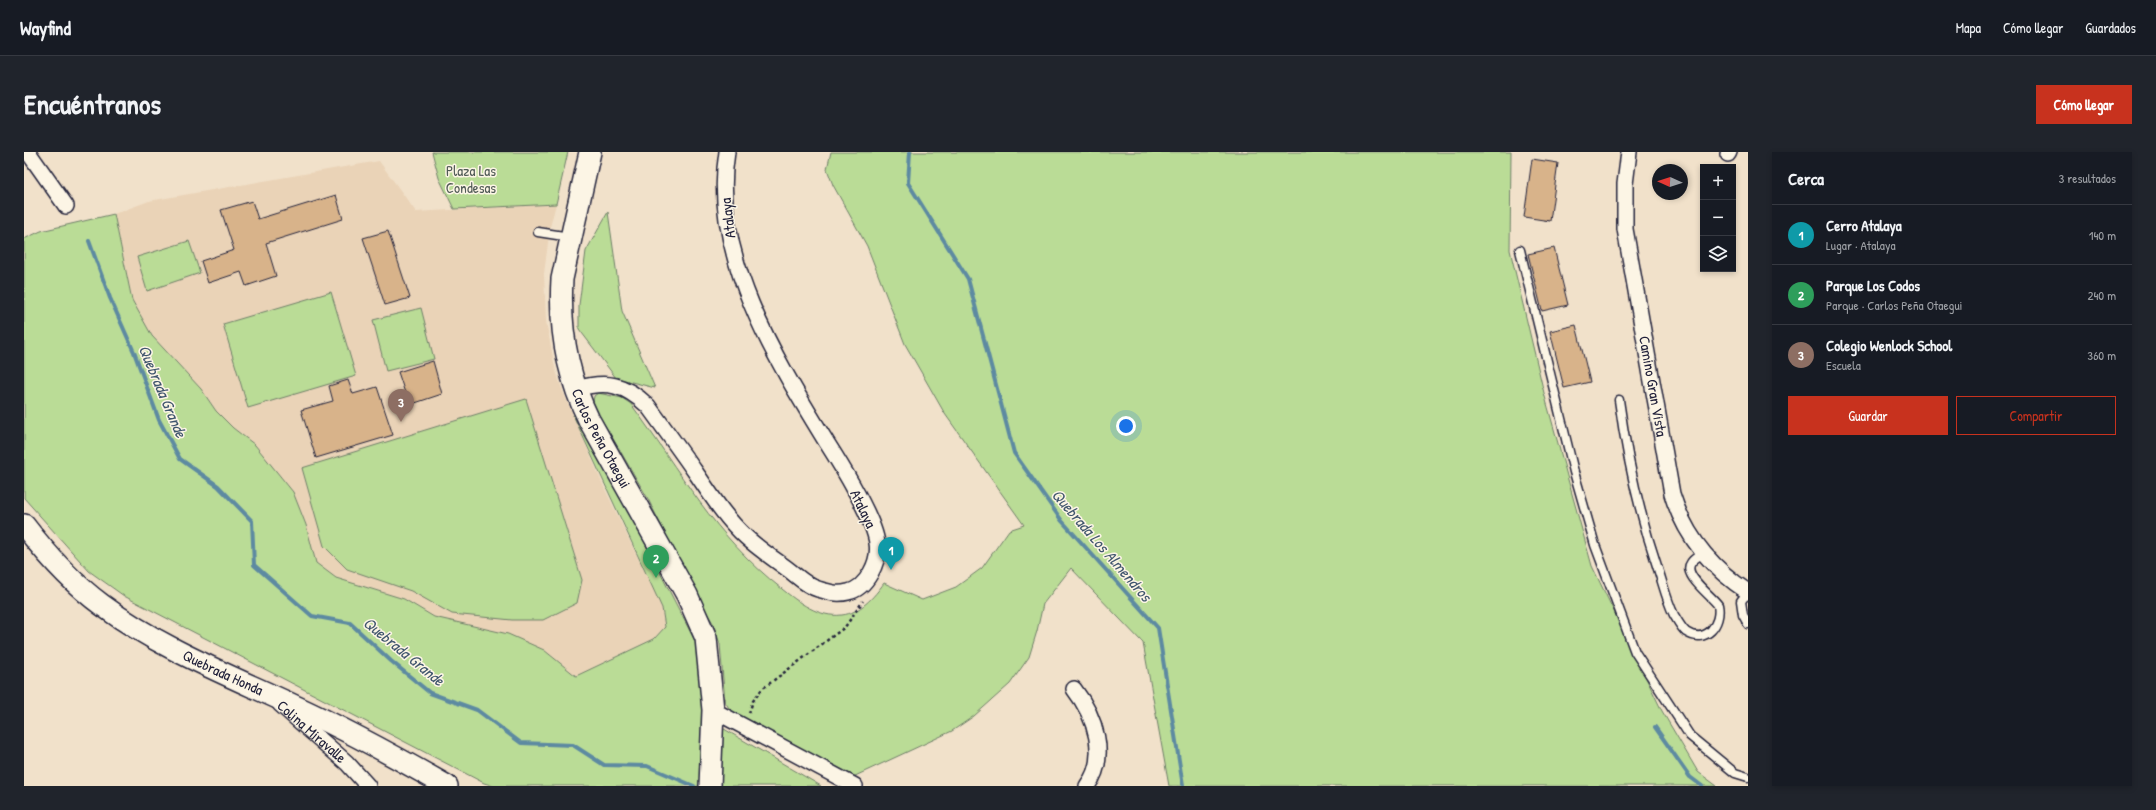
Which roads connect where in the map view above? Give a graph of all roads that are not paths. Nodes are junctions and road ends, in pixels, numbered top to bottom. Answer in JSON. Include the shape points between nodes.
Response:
{"nodes":[{"id":1,"x":28,"y":152,"type":"edge"},
{"id":2,"x":590,"y":152,"type":"edge"},
{"id":3,"x":727,"y":152,"type":"edge"},
{"id":4,"x":1629,"y":152,"type":"edge"},
{"id":5,"x":66,"y":206,"type":"dead end"},
{"id":6,"x":538,"y":232,"type":"dead end"},
{"id":7,"x":570,"y":237,"type":"junction"},
{"id":8,"x":1520,"y":250,"type":"dead end"},
{"id":9,"x":576,"y":389,"type":"junction"},
{"id":10,"x":1619,"y":400,"type":"dead end"},
{"id":11,"x":24,"y":526,"type":"edge"},
{"id":12,"x":1703,"y":553,"type":"junction"},
{"id":13,"x":1748,"y":592,"type":"edge"},
{"id":14,"x":1748,"y":624,"type":"edge"},
{"id":15,"x":1074,"y":689,"type":"dead end"},
{"id":16,"x":272,"y":696,"type":"junction"},
{"id":17,"x":712,"y":710,"type":"junction"},
{"id":18,"x":1748,"y":777,"type":"edge"},
{"id":19,"x":368,"y":786,"type":"edge"},
{"id":20,"x":447,"y":786,"type":"edge"},
{"id":21,"x":710,"y":786,"type":"edge"},
{"id":22,"x":855,"y":786,"type":"edge"},
{"id":23,"x":1087,"y":786,"type":"edge"}],
"edges":[{"from":1,"to":5,"type":"street"},
{"from":2,"to":7,"type":"street","name":"Carlos Peña Otaegui"},
{"from":3,"to":9,"type":"street","name":"Atalaya","via":[[725,190],[731,242],[739,274],[757,316],[802,403],[841,465],[875,532],[878,545],[870,574],[862,585],[849,592],[832,594],[814,588],[746,537],[726,516],[648,406],[634,392],[608,384]]},
{"from":4,"to":12,"type":"street","name":"Camino Gran Vista","via":[[1625,184],[1625,229],[1670,485],[1681,519]]},
{"from":6,"to":7,"type":"lane"},
{"from":7,"to":9,"type":"street","name":"Carlos Peña Otaegui","via":[[562,279],[562,322],[567,360]]},
{"from":8,"to":18,"type":"lane","via":[[1574,472],[1591,530],[1635,652],[1690,736],[1735,773]]},
{"from":9,"to":17,"type":"street","name":"Carlos Peña Otaegui","via":[[591,425],[687,595],[706,638]]},
{"from":10,"to":12,"type":"lane","via":[[1642,521],[1673,614],[1685,631],[1693,635],[1710,632],[1719,618],[1718,605],[1691,577],[1689,570],[1692,561]]},
{"from":11,"to":16,"type":"street","name":"Quebrada Honda","via":[[48,557],[100,605],[182,654]]},
{"from":12,"to":13,"type":"street","name":"Camino Gran Vista","via":[[1720,572]]},
{"from":13,"to":14,"type":"lane","via":[[1740,601],[1742,614]]},
{"from":15,"to":23,"type":"street","via":[[1088,711],[1098,740],[1099,759],[1095,774]]},
{"from":16,"to":19,"type":"street","name":"Colina Miravalle","via":[[347,763]]},
{"from":16,"to":20,"type":"street","name":"Quebrada Honda","via":[[370,743]]},
{"from":17,"to":21,"type":"street","name":"Carlos Peña Otaegui"},
{"from":17,"to":22,"type":"street"}]}
